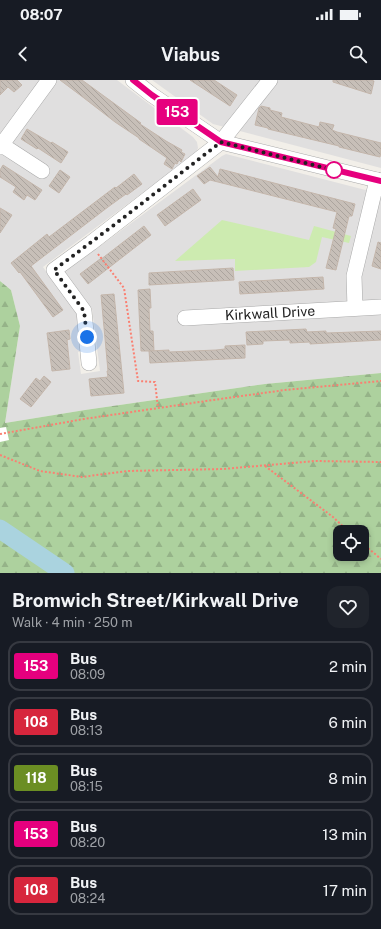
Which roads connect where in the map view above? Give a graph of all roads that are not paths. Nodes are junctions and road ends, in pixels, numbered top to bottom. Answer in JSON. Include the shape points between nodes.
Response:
{"nodes":[{"id":1,"x":49,"y":80,"type":"edge"},
{"id":2,"x":133,"y":80,"type":"edge"},
{"id":3,"x":270,"y":80,"type":"edge"},
{"id":4,"x":221,"y":142,"type":"junction"},
{"id":5,"x":1,"y":146,"type":"edge"},
{"id":6,"x":42,"y":171,"type":"dead end"},
{"id":7,"x":379,"y":180,"type":"edge"},
{"id":8,"x":381,"y":307,"type":"edge"},
{"id":9,"x":354,"y":308,"type":"junction"},
{"id":10,"x":185,"y":318,"type":"dead end"},
{"id":11,"x":89,"y":363,"type":"dead end"}],
"edges":[{"from":1,"to":5,"type":"street"},
{"from":2,"to":4,"type":"street"},
{"from":3,"to":4,"type":"street"},
{"from":4,"to":7,"type":"street"},
{"from":4,"to":11,"type":"street","via":[[54,270],[84,311]]},
{"from":5,"to":6,"type":"street"},
{"from":7,"to":9,"type":"street","via":[[353,280]]},
{"from":8,"to":9,"type":"street","name":"Kirkwall Drive"},
{"from":9,"to":10,"type":"street","name":"Kirkwall Drive"}]}
